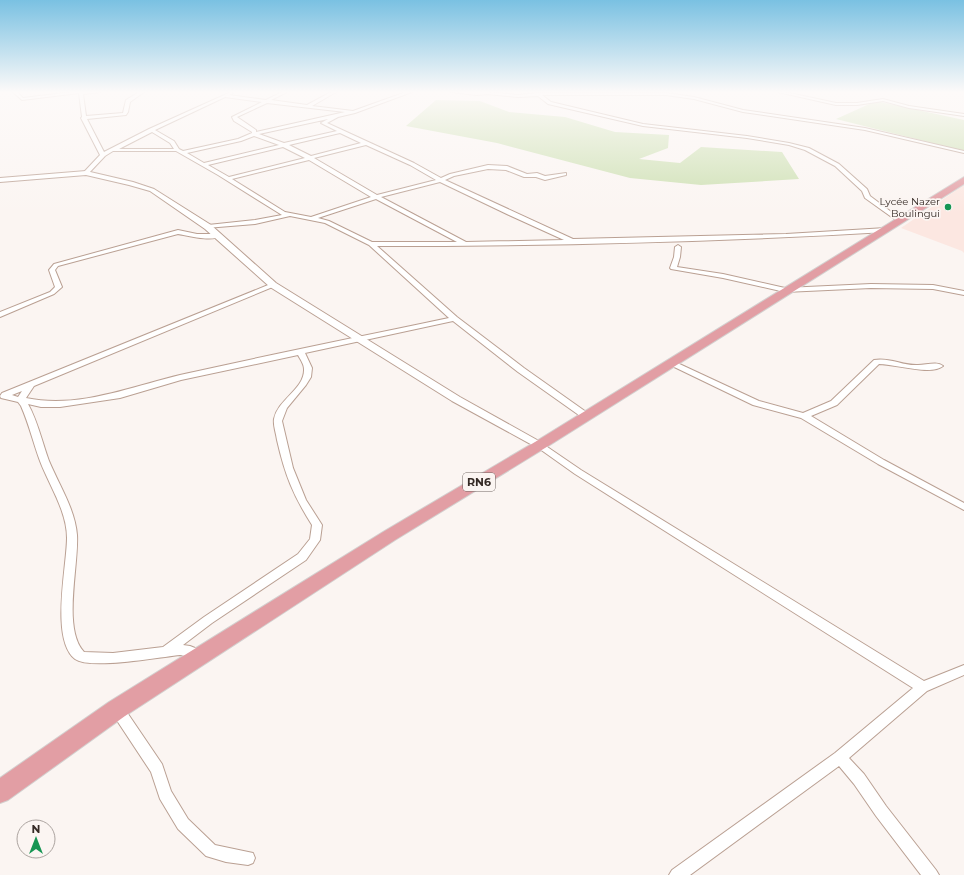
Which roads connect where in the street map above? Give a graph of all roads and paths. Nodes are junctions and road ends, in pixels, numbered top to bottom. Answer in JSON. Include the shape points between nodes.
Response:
{"nodes":[{"id":1,"x":91,"y":133,"type":"edge"},
{"id":2,"x":146,"y":133,"type":"edge"},
{"id":3,"x":156,"y":133,"type":"edge"},
{"id":4,"x":260,"y":133,"type":"edge"},
{"id":5,"x":336,"y":133,"type":"edge"},
{"id":6,"x":342,"y":133,"type":"edge"},
{"id":7,"x":711,"y":133,"type":"edge"},
{"id":8,"x":882,"y":133,"type":"edge"},
{"id":9,"x":254,"y":134,"type":"junction"},
{"id":10,"x":366,"y":143,"type":"junction"},
{"id":11,"x":284,"y":145,"type":"junction"},
{"id":12,"x":113,"y":150,"type":"junction"},
{"id":13,"x":179,"y":152,"type":"junction"},
{"id":14,"x":964,"y":152,"type":"edge"},
{"id":15,"x":103,"y":155,"type":"junction"},
{"id":16,"x":310,"y":158,"type":"junction"},
{"id":17,"x":202,"y":165,"type":"junction"},
{"id":18,"x":86,"y":173,"type":"junction"},
{"id":19,"x":564,"y":174,"type":"dead end"},
{"id":20,"x":227,"y":179,"type":"junction"},
{"id":21,"x":0,"y":180,"type":"edge"},
{"id":22,"x":441,"y":180,"type":"junction"},
{"id":23,"x":964,"y":180,"type":"edge"},
{"id":24,"x":376,"y":196,"type":"junction"},
{"id":25,"x":288,"y":215,"type":"junction"},
{"id":26,"x":312,"y":219,"type":"junction"},
{"id":27,"x":900,"y":220,"type":"junction"},
{"id":28,"x":208,"y":227,"type":"junction"},
{"id":29,"x":886,"y":230,"type":"junction"},
{"id":30,"x":218,"y":236,"type":"junction"},
{"id":31,"x":573,"y":241,"type":"junction"},
{"id":32,"x":371,"y":244,"type":"junction"},
{"id":33,"x":464,"y":244,"type":"junction"},
{"id":34,"x":678,"y":248,"type":"dead end"},
{"id":35,"x":273,"y":285,"type":"junction"},
{"id":36,"x":785,"y":290,"type":"junction"},
{"id":37,"x":964,"y":293,"type":"edge"},
{"id":38,"x":0,"y":315,"type":"edge"},
{"id":39,"x":454,"y":319,"type":"junction"},
{"id":40,"x":359,"y":339,"type":"junction"},
{"id":41,"x":301,"y":353,"type":"junction"},
{"id":42,"x":670,"y":363,"type":"junction"},
{"id":43,"x":939,"y":366,"type":"dead end"},
{"id":44,"x":30,"y":386,"type":"junction"},
{"id":45,"x":2,"y":396,"type":"edge"},
{"id":46,"x":21,"y":399,"type":"junction"},
{"id":47,"x":60,"y":404,"type":"junction"},
{"id":48,"x":29,"y":412,"type":"junction"},
{"id":49,"x":586,"y":416,"type":"junction"},
{"id":50,"x":804,"y":416,"type":"junction"},
{"id":51,"x":540,"y":445,"type":"junction"},
{"id":52,"x":964,"y":507,"type":"edge"},
{"id":53,"x":166,"y":652,"type":"junction"},
{"id":54,"x":201,"y":656,"type":"junction"},
{"id":55,"x":964,"y":670,"type":"edge"},
{"id":56,"x":923,"y":687,"type":"junction"},
{"id":57,"x":118,"y":709,"type":"junction"},
{"id":58,"x":840,"y":758,"type":"junction"},
{"id":59,"x":0,"y":792,"type":"edge"},
{"id":60,"x":248,"y":858,"type":"dead end"},
{"id":61,"x":677,"y":875,"type":"edge"},
{"id":62,"x":931,"y":875,"type":"edge"}],
"edges":[{"from":1,"to":15,"type":"street"},
{"from":2,"to":12,"type":"street"},
{"from":3,"to":13,"type":"street","via":[[172,142]]},
{"from":4,"to":9,"type":"street"},
{"from":5,"to":11,"type":"street"},
{"from":6,"to":10,"type":"street"},
{"from":7,"to":27,"type":"street","via":[[782,142],[806,149],[837,165],[865,190],[867,197]]},
{"from":8,"to":14,"type":"street"},
{"from":9,"to":11,"type":"street"},
{"from":9,"to":13,"type":"street","via":[[240,140]]},
{"from":10,"to":16,"type":"street"},
{"from":10,"to":22,"type":"street"},
{"from":11,"to":16,"type":"street"},
{"from":11,"to":17,"type":"street"},
{"from":12,"to":13,"type":"street"},
{"from":12,"to":15,"type":"street"},
{"from":13,"to":17,"type":"street"},
{"from":15,"to":18,"type":"street"},
{"from":16,"to":20,"type":"street"},
{"from":16,"to":24,"type":"street"},
{"from":17,"to":20,"type":"street"},
{"from":18,"to":21,"type":"street"},
{"from":18,"to":28,"type":"street","via":[[152,190]]},
{"from":19,"to":22,"type":"street","via":[[545,178],[538,175],[526,176],[507,168],[488,167]]},
{"from":20,"to":25,"type":"street"},
{"from":22,"to":24,"type":"street"},
{"from":22,"to":31,"type":"street"},
{"from":23,"to":27,"type":"highway","number":"RN6"},
{"from":24,"to":26,"type":"street"},
{"from":24,"to":33,"type":"street"},
{"from":25,"to":26,"type":"street"},
{"from":25,"to":28,"type":"street","via":[[255,222]]},
{"from":26,"to":32,"type":"street","via":[[327,222]]},
{"from":27,"to":29,"type":"highway","number":"RN6"},
{"from":28,"to":30,"type":"street"},
{"from":29,"to":31,"type":"street","via":[[801,236]]},
{"from":29,"to":36,"type":"highway","number":"RN6"},
{"from":30,"to":35,"type":"street"},
{"from":30,"to":38,"type":"street","via":[[197,236],[178,232],[56,265],[52,270],[59,287],[52,293]]},
{"from":31,"to":33,"type":"street"},
{"from":32,"to":33,"type":"street"},
{"from":32,"to":39,"type":"street"},
{"from":34,"to":36,"type":"street","via":[[672,268]]},
{"from":35,"to":40,"type":"street"},
{"from":35,"to":44,"type":"street"},
{"from":36,"to":37,"type":"street","via":[[871,286],[933,287]]},
{"from":36,"to":42,"type":"highway","number":"RN6"},
{"from":39,"to":40,"type":"street"},
{"from":39,"to":49,"type":"street"},
{"from":40,"to":41,"type":"street"},
{"from":40,"to":51,"type":"street","via":[[456,399]]},
{"from":41,"to":47,"type":"street","via":[[179,378],[120,395]]},
{"from":41,"to":53,"type":"street","via":[[308,369],[306,379],[278,413],[278,421],[288,468],[301,500],[318,525],[315,540],[302,557],[208,620]]},
{"from":42,"to":49,"type":"highway","number":"RN6"},
{"from":42,"to":50,"type":"street","via":[[756,403]]},
{"from":43,"to":50,"type":"street","via":[[917,368],[877,362],[834,403]]},
{"from":44,"to":45,"type":"street"},
{"from":44,"to":46,"type":"street"},
{"from":45,"to":46,"type":"street"},
{"from":46,"to":47,"type":"street","via":[[41,404]]},
{"from":46,"to":48,"type":"street"},
{"from":47,"to":48,"type":"street"},
{"from":48,"to":53,"type":"street","via":[[72,528],[66,596],[73,648],[80,656],[97,658]]},
{"from":49,"to":51,"type":"highway","number":"RN6"},
{"from":50,"to":52,"type":"street"},
{"from":51,"to":54,"type":"highway","number":"RN6","via":[[389,536]]},
{"from":51,"to":56,"type":"street","via":[[578,472]]},
{"from":53,"to":54,"type":"street","via":[[190,651]]},
{"from":54,"to":57,"type":"highway","number":"RN6"},
{"from":55,"to":56,"type":"street"},
{"from":56,"to":58,"type":"street"},
{"from":57,"to":59,"type":"highway","number":"RN6"},
{"from":57,"to":60,"type":"street","via":[[157,769],[165,794],[183,824],[211,851],[226,856]]},
{"from":58,"to":61,"type":"street"},
{"from":58,"to":62,"type":"street","via":[[859,779]]}]}
